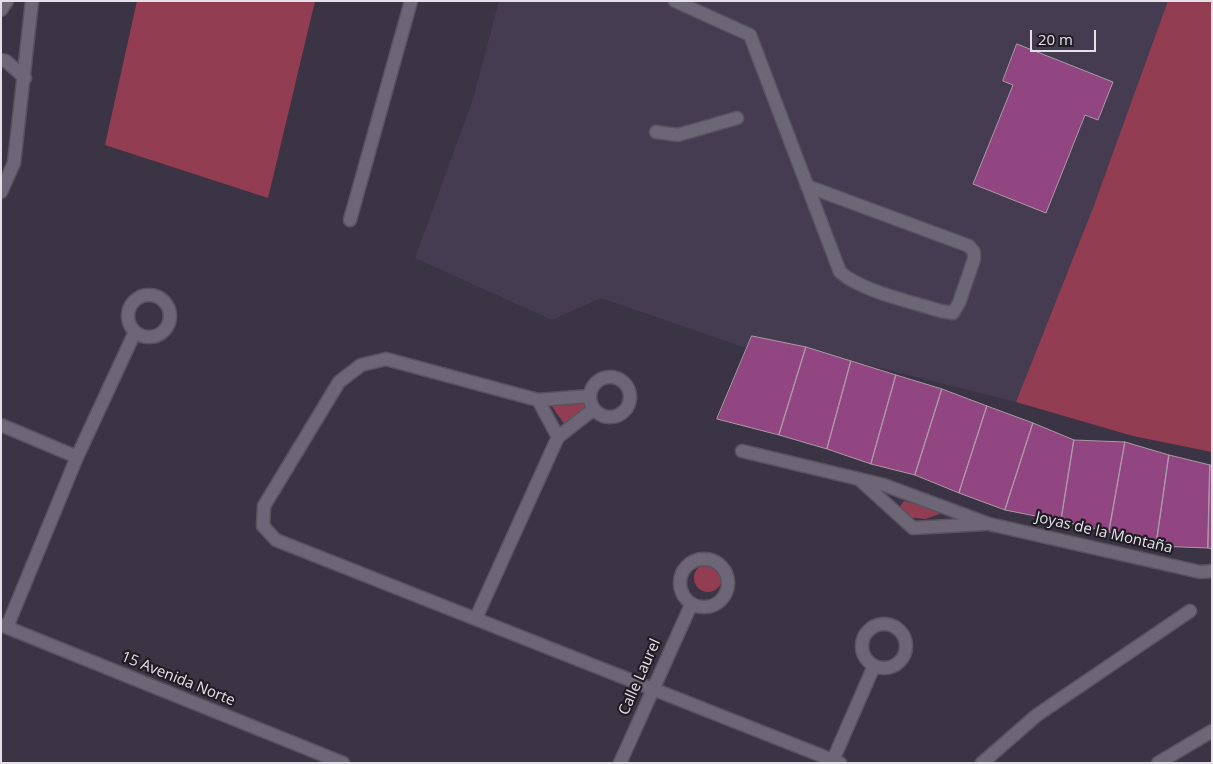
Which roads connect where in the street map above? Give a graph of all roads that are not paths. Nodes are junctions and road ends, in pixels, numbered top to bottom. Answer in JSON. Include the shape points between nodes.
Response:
{"nodes":[{"id":1,"x":8,"y":1,"type":"edge"},
{"id":2,"x":32,"y":1,"type":"edge"},
{"id":3,"x":411,"y":1,"type":"edge"},
{"id":4,"x":675,"y":1,"type":"edge"},
{"id":5,"x":1,"y":10,"type":"edge"},
{"id":6,"x":1,"y":60,"type":"edge"},
{"id":7,"x":25,"y":78,"type":"junction"},
{"id":8,"x":737,"y":118,"type":"dead end"},
{"id":9,"x":656,"y":132,"type":"dead end"},
{"id":10,"x":808,"y":186,"type":"junction"},
{"id":11,"x":1,"y":192,"type":"edge"},
{"id":12,"x":350,"y":220,"type":"dead end"},
{"id":13,"x":135,"y":332,"type":"dead end"},
{"id":14,"x":590,"y":396,"type":"junction"},
{"id":15,"x":538,"y":400,"type":"junction"},
{"id":16,"x":594,"y":409,"type":"junction"},
{"id":17,"x":1,"y":425,"type":"edge"},
{"id":18,"x":558,"y":437,"type":"junction"},
{"id":19,"x":742,"y":451,"type":"dead end"},
{"id":20,"x":78,"y":457,"type":"junction"},
{"id":21,"x":858,"y":479,"type":"junction"},
{"id":22,"x":989,"y":524,"type":"junction"},
{"id":23,"x":1212,"y":572,"type":"edge"},
{"id":24,"x":691,"y":605,"type":"dead end"},
{"id":25,"x":1190,"y":611,"type":"dead end"},
{"id":26,"x":476,"y":618,"type":"junction"},
{"id":27,"x":4,"y":626,"type":"edge"},
{"id":28,"x":874,"y":666,"type":"dead end"},
{"id":29,"x":653,"y":688,"type":"junction"},
{"id":30,"x":1212,"y":731,"type":"edge"},
{"id":31,"x":837,"y":761,"type":"edge"},
{"id":32,"x":343,"y":763,"type":"edge"},
{"id":33,"x":620,"y":763,"type":"edge"},
{"id":34,"x":982,"y":763,"type":"edge"},
{"id":35,"x":1158,"y":763,"type":"edge"}],
"edges":[{"from":1,"to":5,"type":"street"},
{"from":2,"to":7,"type":"street"},
{"from":3,"to":12,"type":"street"},
{"from":4,"to":10,"type":"street","via":[[750,35]]},
{"from":6,"to":7,"type":"street"},
{"from":7,"to":11,"type":"street","via":[[14,163]]},
{"from":8,"to":9,"type":"street","via":[[678,135]]},
{"from":10,"to":10,"type":"street","via":[[840,272],[848,280],[953,313],[974,259],[974,252],[969,246]]},
{"from":13,"to":20,"type":"street"},
{"from":14,"to":15,"type":"street"},
{"from":14,"to":16,"type":"street"},
{"from":14,"to":16,"type":"street","via":[[594,384],[604,377],[617,377],[627,385],[631,397],[627,409],[616,416],[604,416]]},
{"from":15,"to":18,"type":"street"},
{"from":15,"to":26,"type":"street","via":[[386,359],[360,365],[339,382],[264,506],[263,526],[276,540]]},
{"from":16,"to":18,"type":"street"},
{"from":17,"to":20,"type":"street"},
{"from":18,"to":26,"type":"street"},
{"from":19,"to":21,"type":"street","name":"Joyas de la Montaña"},
{"from":20,"to":27,"type":"street"},
{"from":21,"to":22,"type":"street","name":"Joyas de la Montaña","via":[[884,485]]},
{"from":21,"to":22,"type":"street","name":"Joyas de la Montaña","via":[[912,528]]},
{"from":22,"to":23,"type":"street","name":"Joyas de la Montaña","via":[[1200,572]]},
{"from":24,"to":29,"type":"street","name":"Calle Laurel"},
{"from":25,"to":34,"type":"street","via":[[1037,715]]},
{"from":26,"to":29,"type":"street"},
{"from":27,"to":32,"type":"street","name":"15 Avenida Norte"},
{"from":28,"to":31,"type":"street"},
{"from":29,"to":31,"type":"street"},
{"from":29,"to":33,"type":"street","name":"Calle Laurel"},
{"from":30,"to":35,"type":"street"}]}
